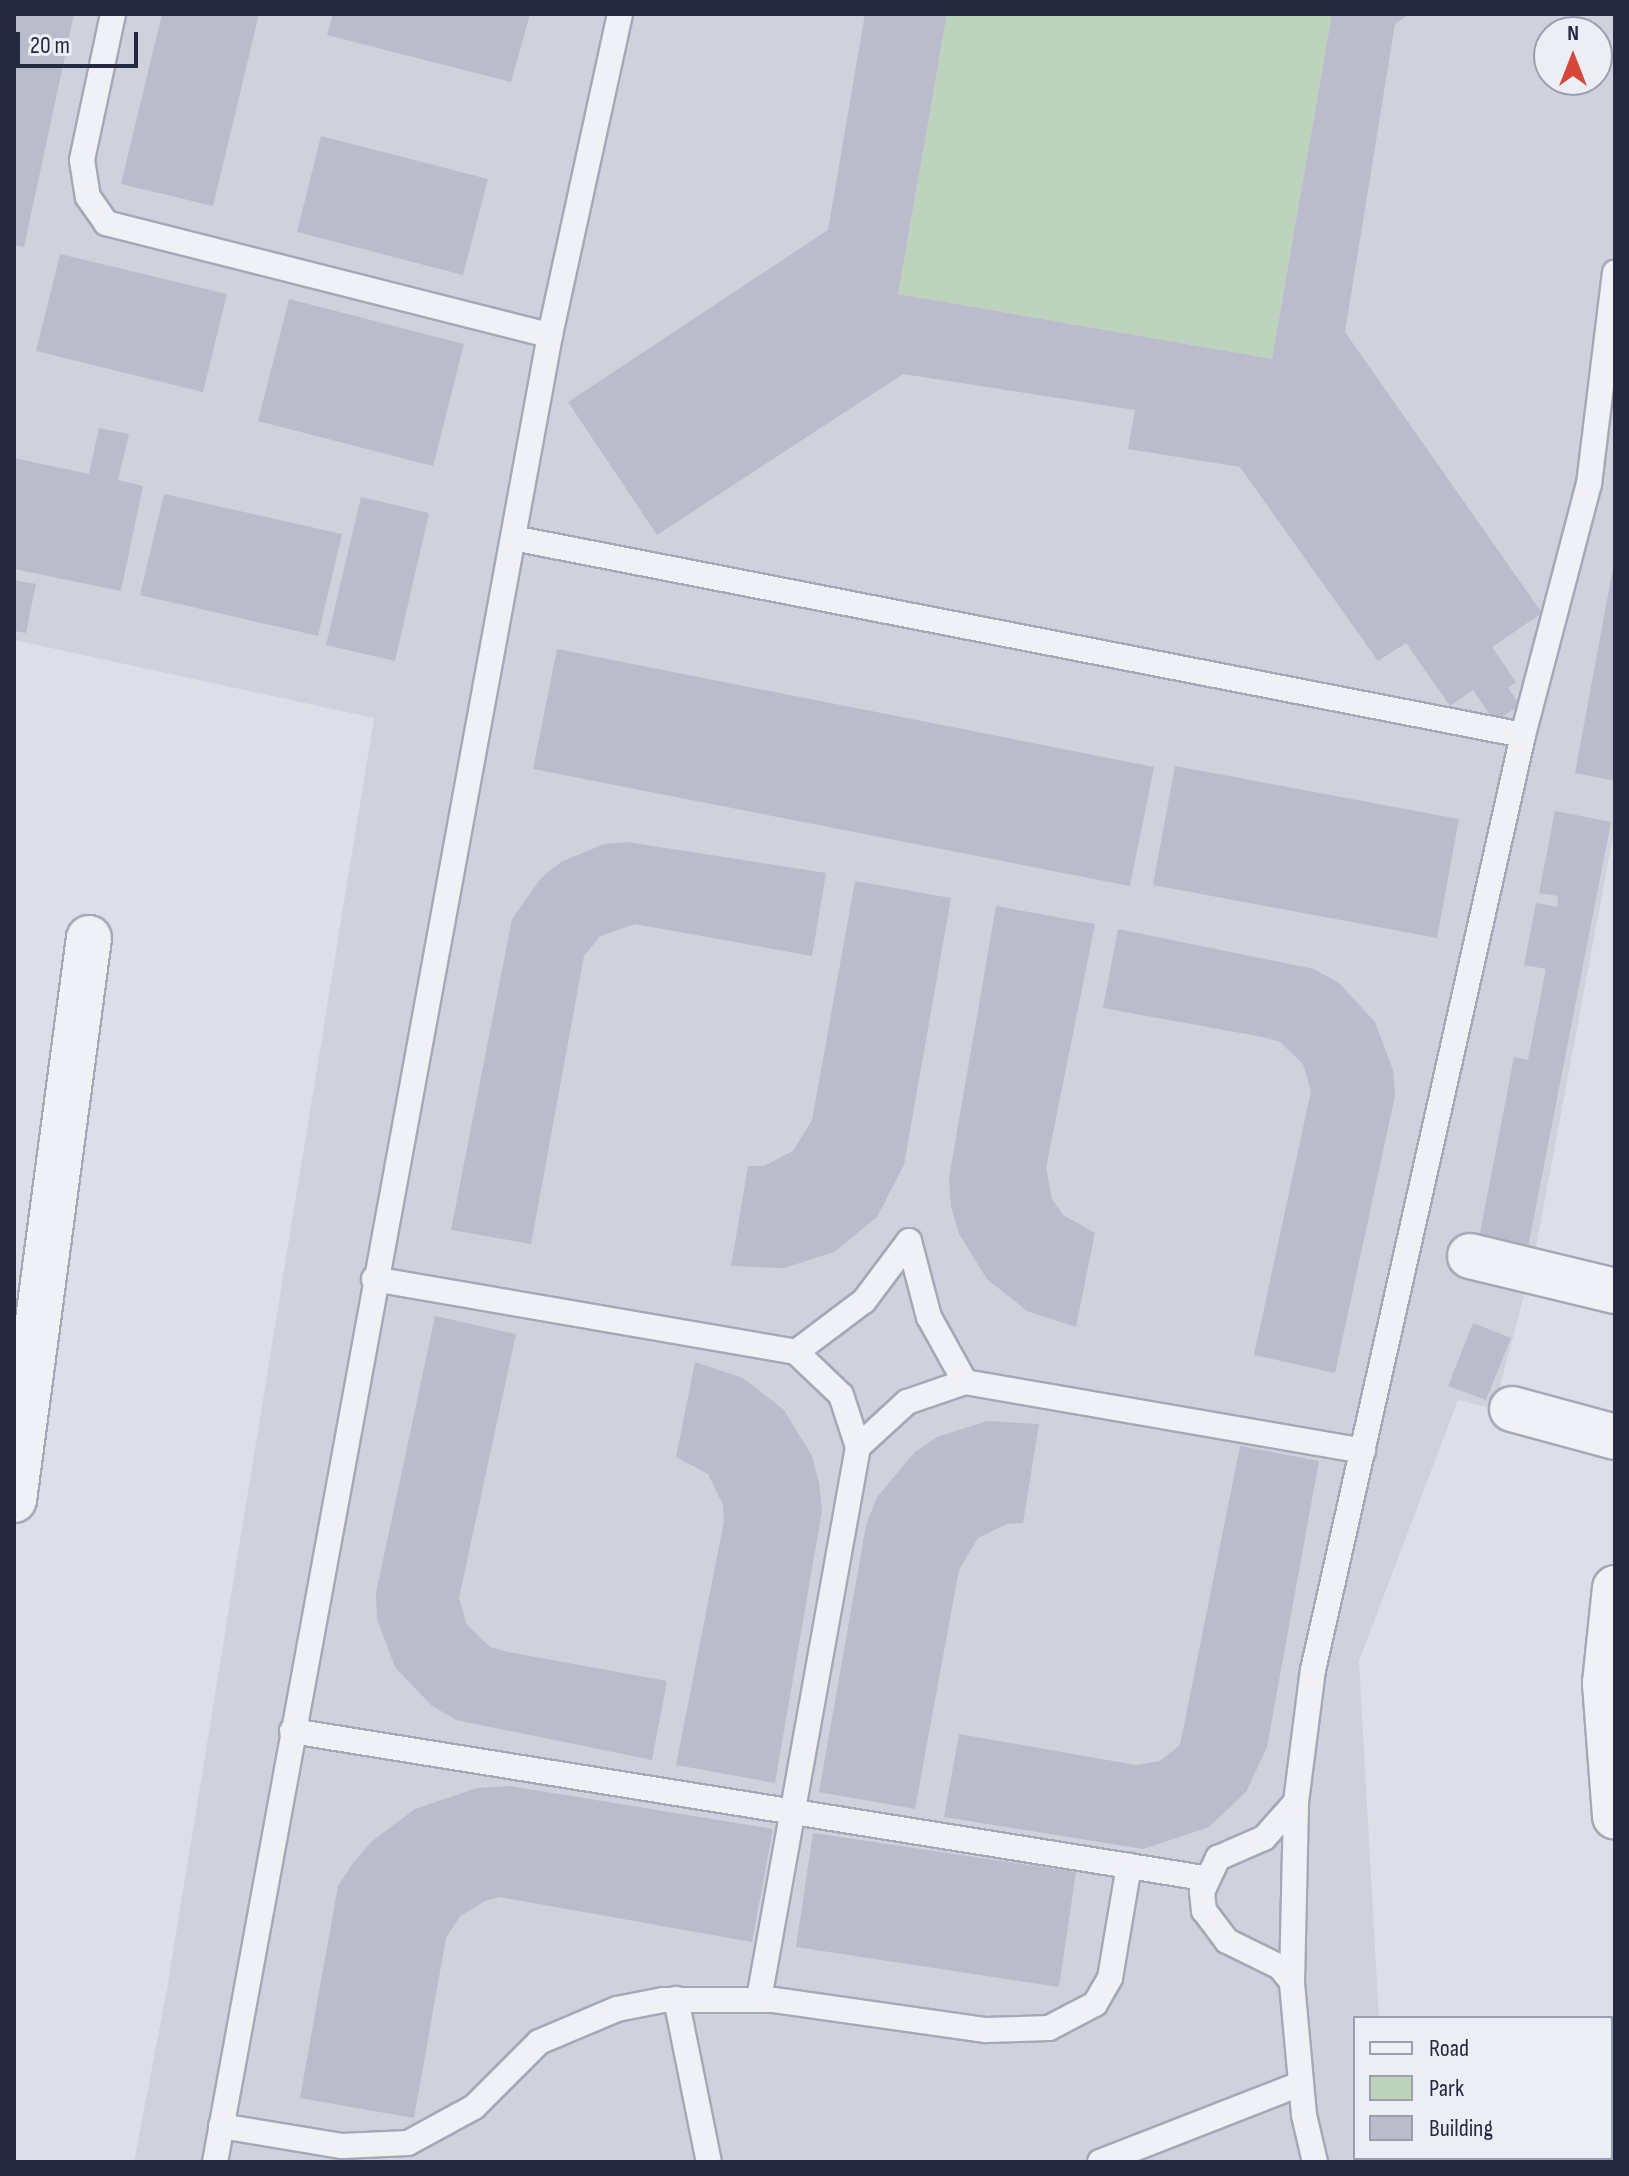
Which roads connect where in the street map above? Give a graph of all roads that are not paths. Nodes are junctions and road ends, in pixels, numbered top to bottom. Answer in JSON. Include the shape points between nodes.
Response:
{"nodes":[{"id":1,"x":113,"y":14,"type":"edge"},
{"id":2,"x":620,"y":14,"type":"edge"},
{"id":3,"x":1615,"y":273,"type":"edge"},
{"id":4,"x":550,"y":335,"type":"junction"},
{"id":5,"x":513,"y":538,"type":"junction"},
{"id":6,"x":1523,"y":735,"type":"junction"},
{"id":7,"x":89,"y":938,"type":"dead end"},
{"id":8,"x":1470,"y":1256,"type":"dead end"},
{"id":9,"x":374,"y":1279,"type":"junction"},
{"id":10,"x":1615,"y":1291,"type":"edge"},
{"id":11,"x":796,"y":1352,"type":"junction"},
{"id":12,"x":965,"y":1382,"type":"junction"},
{"id":13,"x":1512,"y":1409,"type":"dead end"},
{"id":14,"x":1615,"y":1437,"type":"edge"},
{"id":15,"x":858,"y":1447,"type":"junction"},
{"id":16,"x":1363,"y":1451,"type":"junction"},
{"id":17,"x":14,"y":1500,"type":"edge"},
{"id":18,"x":1615,"y":1588,"type":"edge"},
{"id":19,"x":292,"y":1731,"type":"junction"},
{"id":20,"x":1296,"y":1802,"type":"junction"},
{"id":21,"x":793,"y":1813,"type":"junction"},
{"id":22,"x":1615,"y":1817,"type":"edge"},
{"id":23,"x":1129,"y":1866,"type":"junction"},
{"id":24,"x":1204,"y":1878,"type":"junction"},
{"id":25,"x":1292,"y":1982,"type":"junction"},
{"id":26,"x":676,"y":1999,"type":"junction"},
{"id":27,"x":759,"y":1999,"type":"junction"},
{"id":28,"x":1300,"y":2084,"type":"junction"},
{"id":29,"x":221,"y":2126,"type":"junction"},
{"id":30,"x":215,"y":2162,"type":"edge"},
{"id":31,"x":709,"y":2162,"type":"edge"},
{"id":32,"x":1100,"y":2162,"type":"edge"},
{"id":33,"x":1315,"y":2162,"type":"edge"}],
"edges":[{"from":1,"to":4,"type":"lane","via":[[82,160],[88,197],[106,223]]},
{"from":2,"to":4,"type":"lane"},
{"from":3,"to":6,"type":"lane","via":[[1589,484]]},
{"from":4,"to":5,"type":"lane"},
{"from":5,"to":6,"type":"lane"},
{"from":5,"to":9,"type":"lane"},
{"from":6,"to":16,"type":"lane"},
{"from":7,"to":17,"type":"street"},
{"from":8,"to":10,"type":"street"},
{"from":9,"to":11,"type":"lane"},
{"from":9,"to":19,"type":"lane"},
{"from":11,"to":12,"type":"lane","via":[[864,1301],[909,1241],[929,1317]]},
{"from":11,"to":15,"type":"lane","via":[[841,1395]]},
{"from":12,"to":15,"type":"lane","via":[[907,1402]]},
{"from":12,"to":16,"type":"lane"},
{"from":13,"to":14,"type":"street"},
{"from":15,"to":21,"type":"lane"},
{"from":16,"to":20,"type":"lane","via":[[1313,1670]]},
{"from":18,"to":22,"type":"street","via":[[1605,1683]]},
{"from":19,"to":21,"type":"lane"},
{"from":19,"to":29,"type":"lane"},
{"from":20,"to":24,"type":"lane","via":[[1264,1838],[1218,1858]]},
{"from":20,"to":25,"type":"lane"},
{"from":21,"to":23,"type":"lane"},
{"from":21,"to":27,"type":"lane"},
{"from":23,"to":24,"type":"lane"},
{"from":23,"to":27,"type":"lane","via":[[1110,1978],[1095,2004],[1073,2020],[1018,2032],[986,2030]]},
{"from":24,"to":25,"type":"lane","via":[[1204,1911],[1211,1923],[1227,1941],[1280,1967]]},
{"from":25,"to":28,"type":"lane"},
{"from":26,"to":27,"type":"lane"},
{"from":26,"to":29,"type":"lane","via":[[617,2009],[539,2042],[474,2107],[408,2143],[342,2146]]},
{"from":26,"to":31,"type":"lane"},
{"from":28,"to":32,"type":"lane"},
{"from":28,"to":33,"type":"lane"},
{"from":29,"to":30,"type":"lane"}]}
